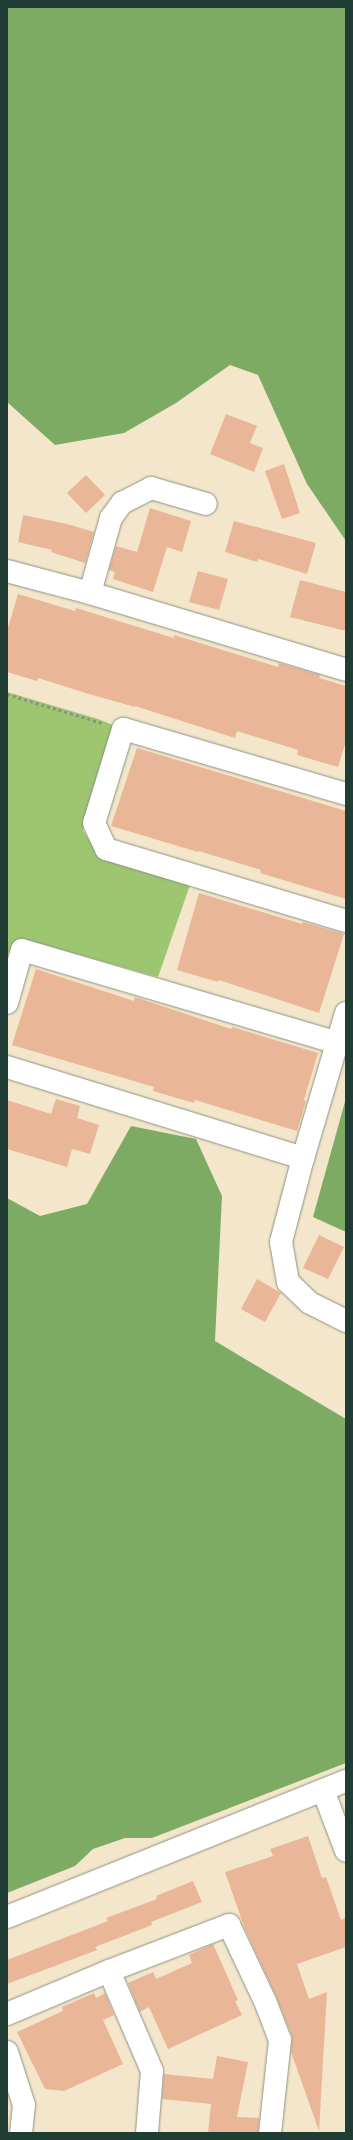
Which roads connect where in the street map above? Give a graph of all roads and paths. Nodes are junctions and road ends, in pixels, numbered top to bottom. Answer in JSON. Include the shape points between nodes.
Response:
{"nodes":[{"id":1,"x":206,"y":504,"type":"dead end"},
{"id":2,"x":7,"y":571,"type":"edge"},
{"id":3,"x":90,"y":593,"type":"junction"},
{"id":4,"x":346,"y":670,"type":"edge"},
{"id":5,"x":7,"y":694,"type":"edge"},
{"id":6,"x":123,"y":729,"type":"junction"},
{"id":7,"x":346,"y":794,"type":"edge"},
{"id":8,"x":346,"y":921,"type":"edge"},
{"id":9,"x":7,"y":1003,"type":"edge"},
{"id":10,"x":346,"y":1013,"type":"edge"},
{"id":11,"x":338,"y":1043,"type":"junction"},
{"id":12,"x":7,"y":1067,"type":"edge"},
{"id":13,"x":303,"y":1158,"type":"junction"},
{"id":14,"x":346,"y":1322,"type":"edge"},
{"id":15,"x":346,"y":1781,"type":"edge"},
{"id":16,"x":323,"y":1790,"type":"junction"},
{"id":17,"x":346,"y":1851,"type":"edge"},
{"id":18,"x":7,"y":1918,"type":"edge"},
{"id":19,"x":109,"y":1970,"type":"junction"},
{"id":20,"x":7,"y":2014,"type":"edge"},
{"id":21,"x":7,"y":2052,"type":"edge"},
{"id":22,"x":21,"y":2133,"type":"edge"},
{"id":23,"x":147,"y":2133,"type":"edge"},
{"id":24,"x":270,"y":2133,"type":"edge"}],
"edges":[{"from":1,"to":3,"type":"street","via":[[151,488],[122,503],[111,518]]},
{"from":2,"to":3,"type":"street"},
{"from":3,"to":4,"type":"street"},
{"from":5,"to":6,"type":"path"},
{"from":6,"to":7,"type":"street"},
{"from":6,"to":8,"type":"street","via":[[94,823],[106,849]]},
{"from":9,"to":11,"type":"street","via":[[22,950]]},
{"from":10,"to":11,"type":"street"},
{"from":11,"to":13,"type":"street"},
{"from":12,"to":13,"type":"street"},
{"from":13,"to":14,"type":"street","via":[[281,1242],[288,1282],[310,1303]]},
{"from":15,"to":16,"type":"street"},
{"from":16,"to":17,"type":"street"},
{"from":16,"to":18,"type":"street"},
{"from":19,"to":20,"type":"street"},
{"from":19,"to":23,"type":"street","via":[[152,2071]]},
{"from":19,"to":24,"type":"street","via":[[230,1924],[280,2040]]},
{"from":21,"to":22,"type":"street","via":[[24,2105]]}]}
